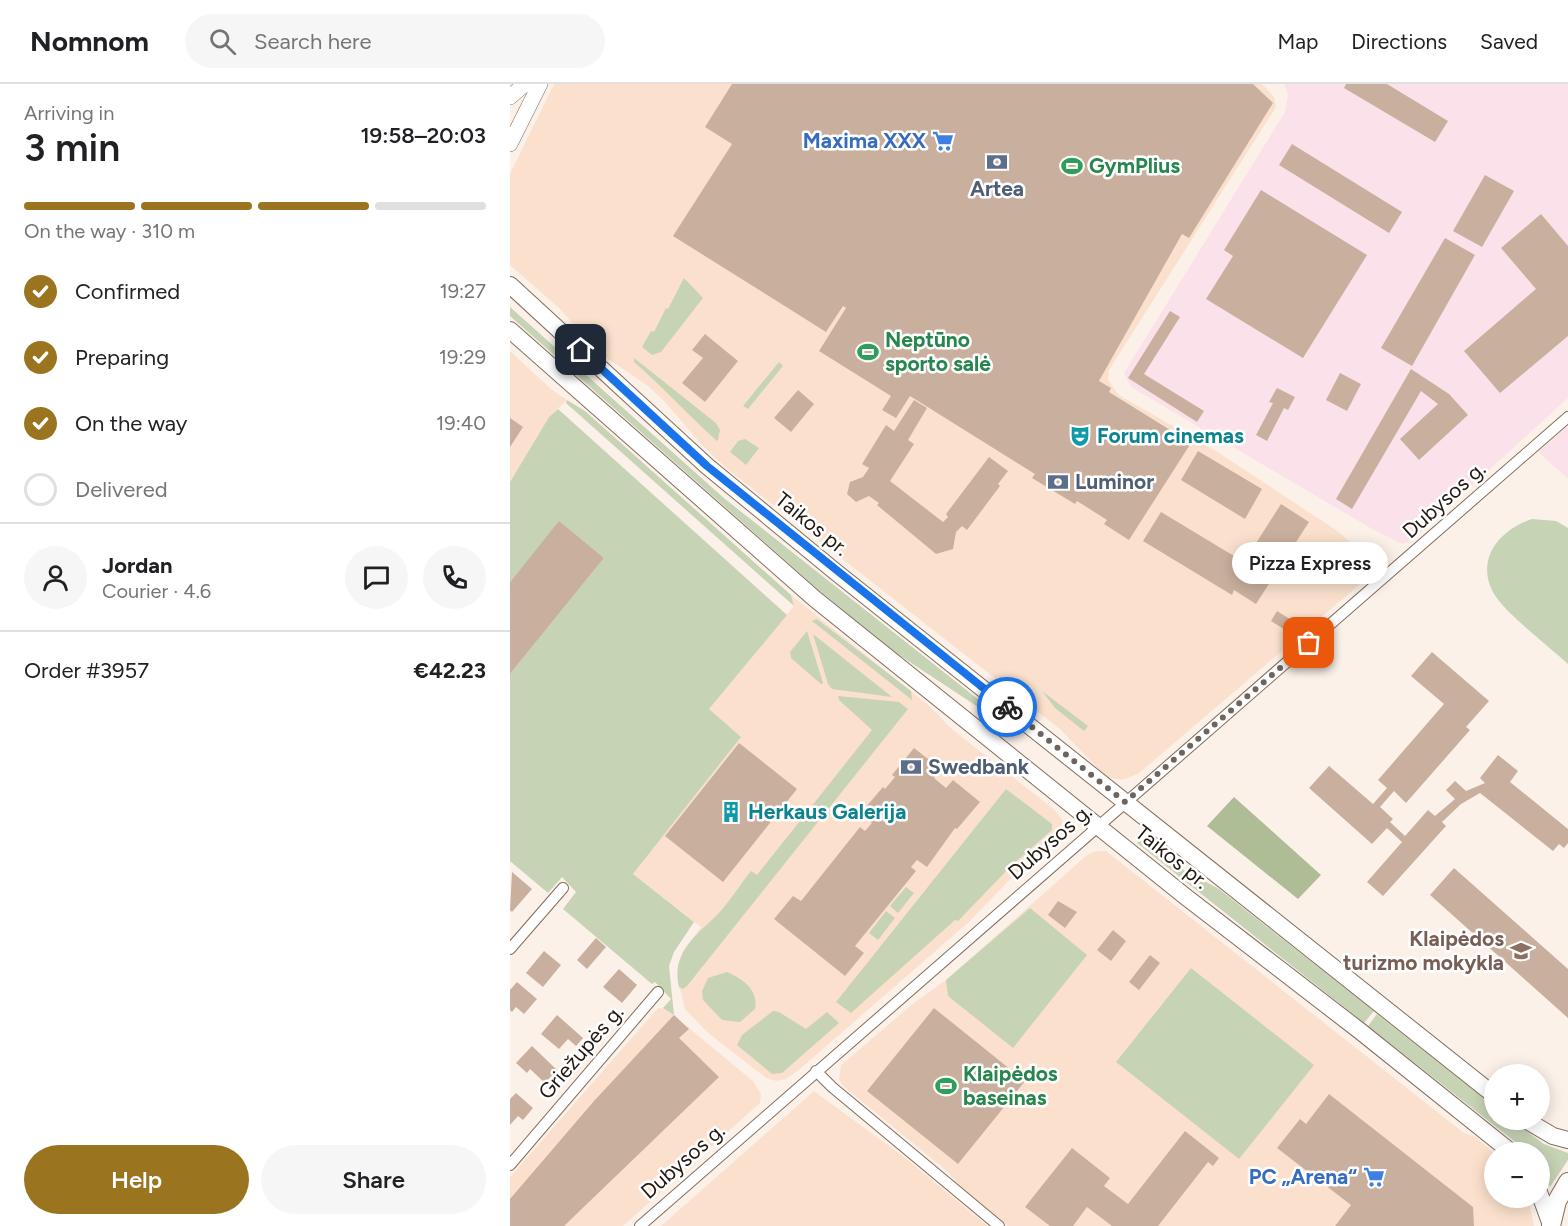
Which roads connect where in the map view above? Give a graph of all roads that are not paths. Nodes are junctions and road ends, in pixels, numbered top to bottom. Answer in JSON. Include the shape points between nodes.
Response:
{"nodes":[{"id":1,"x":525,"y":84,"type":"edge"},
{"id":2,"x":540,"y":84,"type":"edge"},
{"id":3,"x":510,"y":97,"type":"edge"},
{"id":4,"x":510,"y":144,"type":"edge"},
{"id":5,"x":510,"y":285,"type":"edge"},
{"id":6,"x":510,"y":330,"type":"edge"},
{"id":7,"x":1568,"y":417,"type":"edge"},
{"id":8,"x":1125,"y":802,"type":"junction"},
{"id":9,"x":1098,"y":826,"type":"junction"},
{"id":10,"x":563,"y":888,"type":"dead end"},
{"id":11,"x":510,"y":949,"type":"edge"},
{"id":12,"x":658,"y":992,"type":"dead end"},
{"id":13,"x":816,"y":1071,"type":"junction"},
{"id":14,"x":1484,"y":1087,"type":"edge"},
{"id":15,"x":1542,"y":1130,"type":"edge"},
{"id":16,"x":1568,"y":1140,"type":"edge"},
{"id":17,"x":1498,"y":1142,"type":"edge"},
{"id":18,"x":510,"y":1165,"type":"edge"},
{"id":19,"x":1568,"y":1182,"type":"edge"},
{"id":20,"x":1545,"y":1208,"type":"edge"},
{"id":21,"x":640,"y":1226,"type":"edge"},
{"id":22,"x":999,"y":1226,"type":"edge"},
{"id":23,"x":1551,"y":1226,"type":"edge"}],
"edges":[{"from":1,"to":3,"type":"main road"},
{"from":2,"to":4,"type":"main road"},
{"from":5,"to":8,"type":"main road","name":"Taikos pr.","via":[[707,466]]},
{"from":6,"to":9,"type":"main road","name":"Taikos pr.","via":[[815,599]]},
{"from":7,"to":8,"type":"street","name":"Dubysos g."},
{"from":8,"to":9,"type":"street","name":"Dubysos g."},
{"from":8,"to":14,"type":"main road","name":"Taikos pr."},
{"from":9,"to":13,"type":"street","name":"Dubysos g."},
{"from":9,"to":17,"type":"main road","name":"Taikos pr."},
{"from":10,"to":11,"type":"street"},
{"from":12,"to":18,"type":"street","name":"Griežupės g."},
{"from":13,"to":21,"type":"street","name":"Dubysos g."},
{"from":13,"to":22,"type":"street"},
{"from":15,"to":16,"type":"main road"},
{"from":19,"to":23,"type":"highway","via":[[1557,1201]]},
{"from":20,"to":23,"type":"main road"}]}
